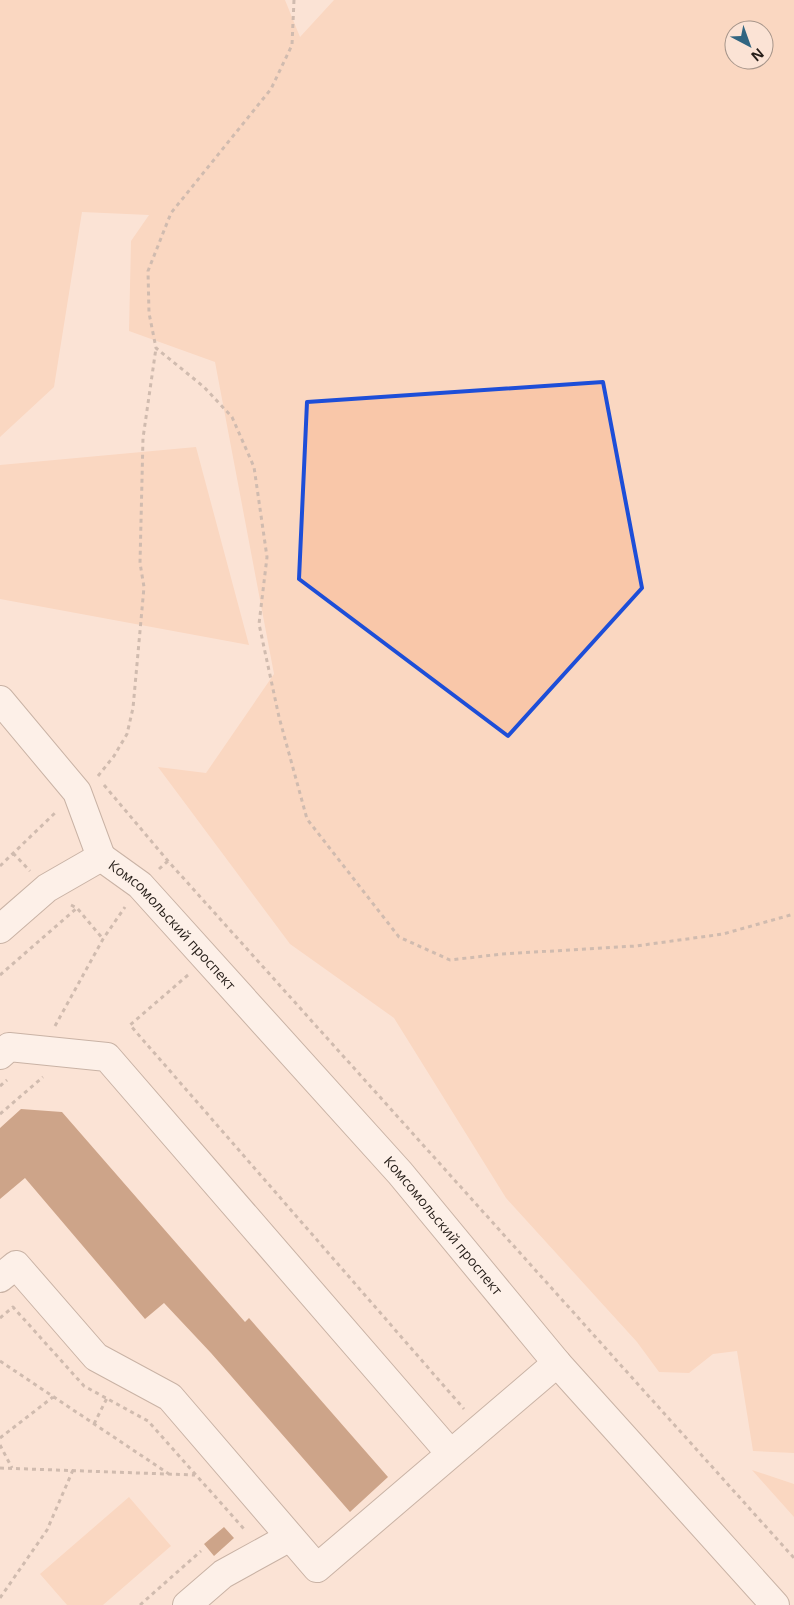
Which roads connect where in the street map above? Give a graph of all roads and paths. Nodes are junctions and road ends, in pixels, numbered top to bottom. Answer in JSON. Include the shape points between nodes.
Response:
{"nodes":[{"id":1,"x":294,"y":0,"type":"edge"},
{"id":2,"x":156,"y":348,"type":"junction"},
{"id":3,"x":0,"y":700,"type":"edge"},
{"id":4,"x":87,"y":784,"type":"junction"},
{"id":5,"x":101,"y":858,"type":"junction"},
{"id":6,"x":0,"y":866,"type":"edge"},
{"id":7,"x":77,"y":908,"type":"dead end"},
{"id":8,"x":794,"y":914,"type":"edge"},
{"id":9,"x":0,"y":929,"type":"edge"},
{"id":10,"x":103,"y":939,"type":"dead end"},
{"id":11,"x":191,"y":972,"type":"dead end"},
{"id":12,"x":0,"y":975,"type":"edge"},
{"id":13,"x":42,"y":1049,"type":"junction"},
{"id":14,"x":70,"y":1053,"type":"junction"},
{"id":15,"x":0,"y":1055,"type":"edge"},
{"id":16,"x":0,"y":1114,"type":"edge"},
{"id":17,"x":0,"y":1278,"type":"edge"},
{"id":18,"x":0,"y":1361,"type":"edge"},
{"id":19,"x":557,"y":1363,"type":"junction"},
{"id":20,"x":121,"y":1370,"type":"junction"},
{"id":21,"x":53,"y":1397,"type":"junction"},
{"id":22,"x":94,"y":1424,"type":"junction"},
{"id":23,"x":481,"y":1428,"type":"junction"},
{"id":24,"x":0,"y":1438,"type":"edge"},
{"id":25,"x":0,"y":1445,"type":"edge"},
{"id":26,"x":450,"y":1453,"type":"junction"},
{"id":27,"x":0,"y":1468,"type":"edge"},
{"id":28,"x":12,"y":1468,"type":"junction"},
{"id":29,"x":73,"y":1470,"type":"junction"},
{"id":30,"x":169,"y":1474,"type":"junction"},
{"id":31,"x":244,"y":1529,"type":"dead end"},
{"id":32,"x":290,"y":1537,"type":"junction"},
{"id":33,"x":201,"y":1551,"type":"dead end"},
{"id":34,"x":794,"y":1558,"type":"edge"},
{"id":35,"x":0,"y":1598,"type":"edge"},
{"id":36,"x":140,"y":1605,"type":"edge"},
{"id":37,"x":187,"y":1605,"type":"edge"},
{"id":38,"x":775,"y":1605,"type":"edge"}],
"edges":[{"from":1,"to":2,"type":"path","via":[[292,45],[271,89],[171,213],[148,271],[149,313]]},
{"from":2,"to":4,"type":"path","via":[[142,438],[140,563],[144,587],[133,708],[127,734],[114,756]]},
{"from":2,"to":8,"type":"path","via":[[204,387],[232,417],[254,466],[267,557],[259,624],[279,717],[307,819],[399,937],[450,960],[636,946],[723,934]]},
{"from":3,"to":4,"type":"street"},
{"from":4,"to":5,"type":"street"},
{"from":4,"to":6,"type":"path"},
{"from":4,"to":34,"type":"path","via":[[168,861]]},
{"from":5,"to":9,"type":"street","via":[[47,888]]},
{"from":5,"to":19,"type":"street","name":"Комсомольский проспект","via":[[140,885],[400,1173]]},
{"from":7,"to":12,"type":"path"},
{"from":10,"to":13,"type":"path"},
{"from":11,"to":23,"type":"path","via":[[130,1025]]},
{"from":13,"to":14,"type":"street"},
{"from":13,"to":15,"type":"street","via":[[9,1047]]},
{"from":14,"to":16,"type":"path"},
{"from":14,"to":26,"type":"street","via":[[107,1057]]},
{"from":17,"to":20,"type":"street","via":[[16,1265],[96,1357]]},
{"from":18,"to":21,"type":"path"},
{"from":19,"to":23,"type":"street"},
{"from":19,"to":38,"type":"street","name":"Комсомольский проспект"},
{"from":20,"to":22,"type":"path"},
{"from":20,"to":32,"type":"street","via":[[170,1397]]},
{"from":21,"to":22,"type":"path"},
{"from":21,"to":24,"type":"path"},
{"from":22,"to":30,"type":"path"},
{"from":23,"to":26,"type":"street"},
{"from":25,"to":28,"type":"path"},
{"from":26,"to":32,"type":"street","via":[[317,1568]]},
{"from":27,"to":28,"type":"path"},
{"from":28,"to":29,"type":"path"},
{"from":29,"to":30,"type":"path"},
{"from":29,"to":35,"type":"path","via":[[46,1530]]},
{"from":30,"to":31,"type":"path","via":[[196,1475]]},
{"from":32,"to":37,"type":"street","via":[[223,1574]]},
{"from":33,"to":36,"type":"path"}]}
